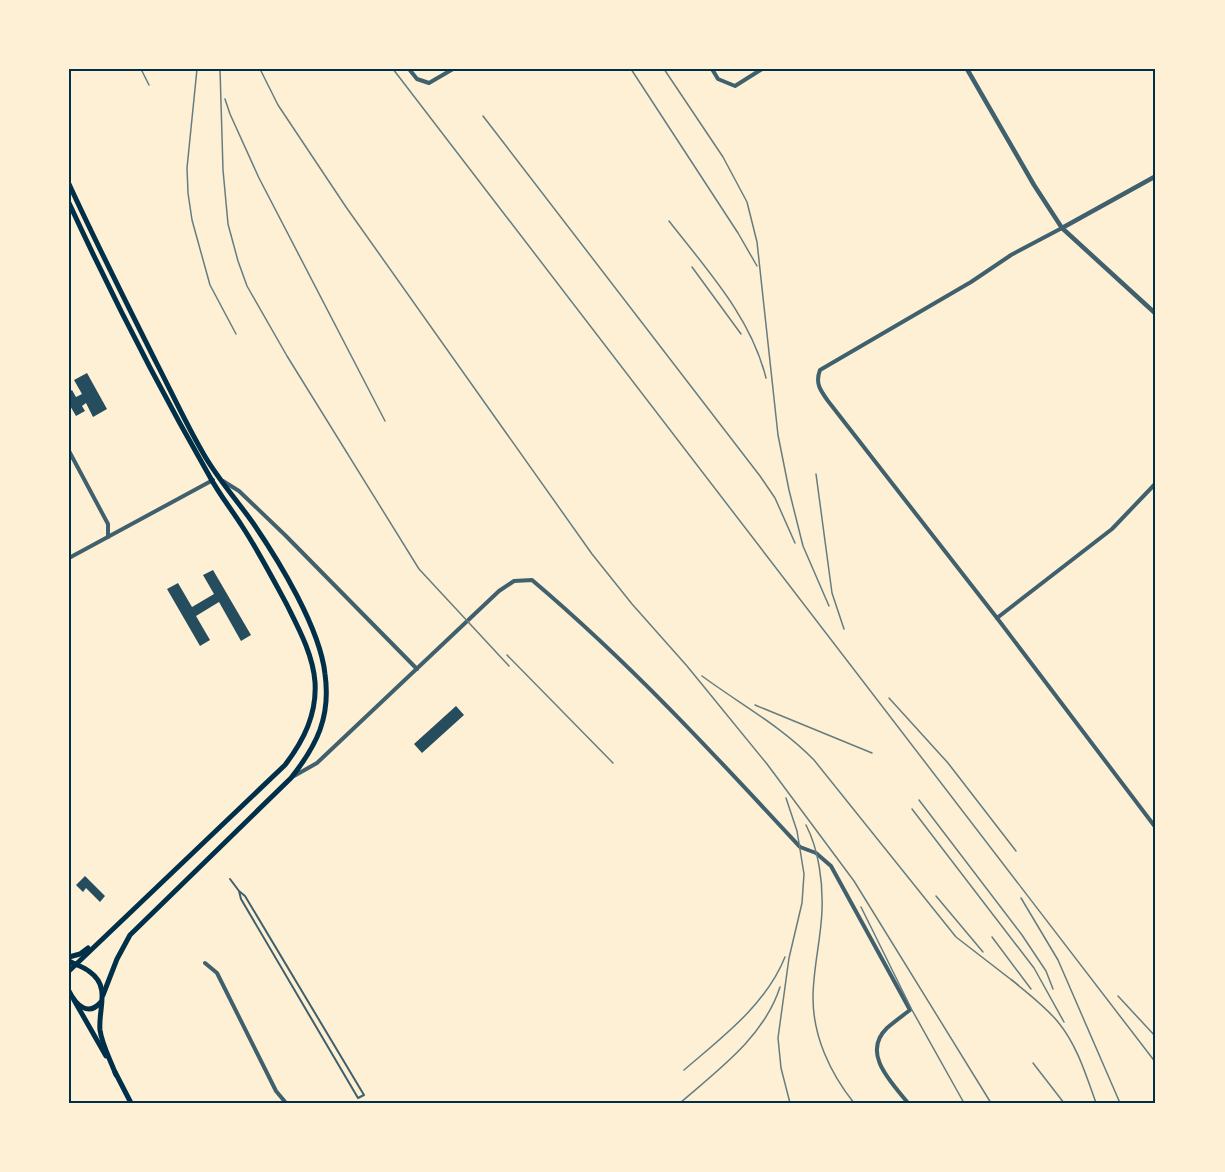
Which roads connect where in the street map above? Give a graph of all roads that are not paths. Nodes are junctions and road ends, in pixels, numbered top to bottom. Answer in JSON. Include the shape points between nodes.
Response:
{"nodes":[{"id":1,"x":410,"y":69,"type":"edge"},
{"id":2,"x":453,"y":69,"type":"edge"},
{"id":3,"x":712,"y":69,"type":"edge"},
{"id":4,"x":762,"y":69,"type":"edge"},
{"id":5,"x":967,"y":69,"type":"edge"},
{"id":6,"x":1156,"y":176,"type":"edge"},
{"id":7,"x":69,"y":184,"type":"edge"},
{"id":8,"x":69,"y":203,"type":"edge"},
{"id":9,"x":1062,"y":228,"type":"junction"},
{"id":10,"x":1156,"y":314,"type":"edge"},
{"id":11,"x":69,"y":451,"type":"edge"},
{"id":12,"x":219,"y":479,"type":"junction"},
{"id":13,"x":212,"y":481,"type":"junction"},
{"id":14,"x":1156,"y":483,"type":"edge"},
{"id":15,"x":108,"y":538,"type":"junction"},
{"id":16,"x":69,"y":558,"type":"edge"},
{"id":17,"x":997,"y":618,"type":"junction"},
{"id":18,"x":417,"y":669,"type":"junction"},
{"id":19,"x":291,"y":778,"type":"junction"},
{"id":20,"x":1156,"y":828,"type":"edge"},
{"id":21,"x":230,"y":879,"type":"dead end"},
{"id":22,"x":239,"y":891,"type":"junction"},
{"id":23,"x":104,"y":937,"type":"junction"},
{"id":24,"x":69,"y":959,"type":"edge"},
{"id":25,"x":205,"y":963,"type":"dead end"},
{"id":26,"x":75,"y":964,"type":"junction"},
{"id":27,"x":69,"y":971,"type":"edge"},
{"id":28,"x":69,"y":991,"type":"edge"},
{"id":29,"x":103,"y":998,"type":"junction"},
{"id":30,"x":74,"y":1000,"type":"junction"},
{"id":31,"x":116,"y":1075,"type":"junction"},
{"id":32,"x":131,"y":1103,"type":"edge"},
{"id":33,"x":286,"y":1103,"type":"edge"},
{"id":34,"x":908,"y":1103,"type":"edge"}],
"edges":[{"from":1,"to":2,"type":"street","via":[[417,79],[429,83]]},
{"from":3,"to":4,"type":"street","via":[[718,79],[735,86]]},
{"from":5,"to":9,"type":"street"},
{"from":6,"to":9,"type":"street"},
{"from":7,"to":12,"type":"main road","via":[[118,288]]},
{"from":8,"to":13,"type":"main road","via":[[113,296]]},
{"from":9,"to":10,"type":"street"},
{"from":9,"to":17,"type":"street","via":[[820,370],[817,379],[828,401]]},
{"from":11,"to":15,"type":"street","via":[[108,524]]},
{"from":12,"to":13,"type":"street"},
{"from":12,"to":18,"type":"street","via":[[262,513]]},
{"from":12,"to":19,"type":"main road","via":[[253,523],[294,592],[317,643],[325,673],[326,707],[319,735]]},
{"from":13,"to":15,"type":"street"},
{"from":13,"to":23,"type":"main road","via":[[259,554],[298,627],[315,680],[314,707],[306,734],[285,765]]},
{"from":14,"to":17,"type":"street","via":[[1112,529]]},
{"from":15,"to":16,"type":"street"},
{"from":17,"to":20,"type":"street"},
{"from":18,"to":19,"type":"street","via":[[317,763]]},
{"from":18,"to":34,"type":"street","via":[[514,580],[532,580],[576,618],[676,713],[800,847],[816,853],[831,866],[910,1010],[885,1030],[877,1042],[876,1056]]},
{"from":19,"to":29,"type":"main road","via":[[130,935]]},
{"from":21,"to":22,"type":"street"},
{"from":22,"to":22,"type":"street","via":[[358,1098],[364,1095],[245,896]]},
{"from":23,"to":24,"type":"main road"},
{"from":23,"to":26,"type":"main road"},
{"from":24,"to":26,"type":"main road"},
{"from":25,"to":33,"type":"street","via":[[217,973],[276,1091]]},
{"from":26,"to":27,"type":"main road"},
{"from":26,"to":29,"type":"main road","via":[[97,978]]},
{"from":28,"to":30,"type":"main road"},
{"from":29,"to":30,"type":"main road","via":[[97,1007],[87,1010]]},
{"from":29,"to":31,"type":"main road","via":[[101,1035]]},
{"from":30,"to":31,"type":"main road"},
{"from":31,"to":32,"type":"main road"}]}
